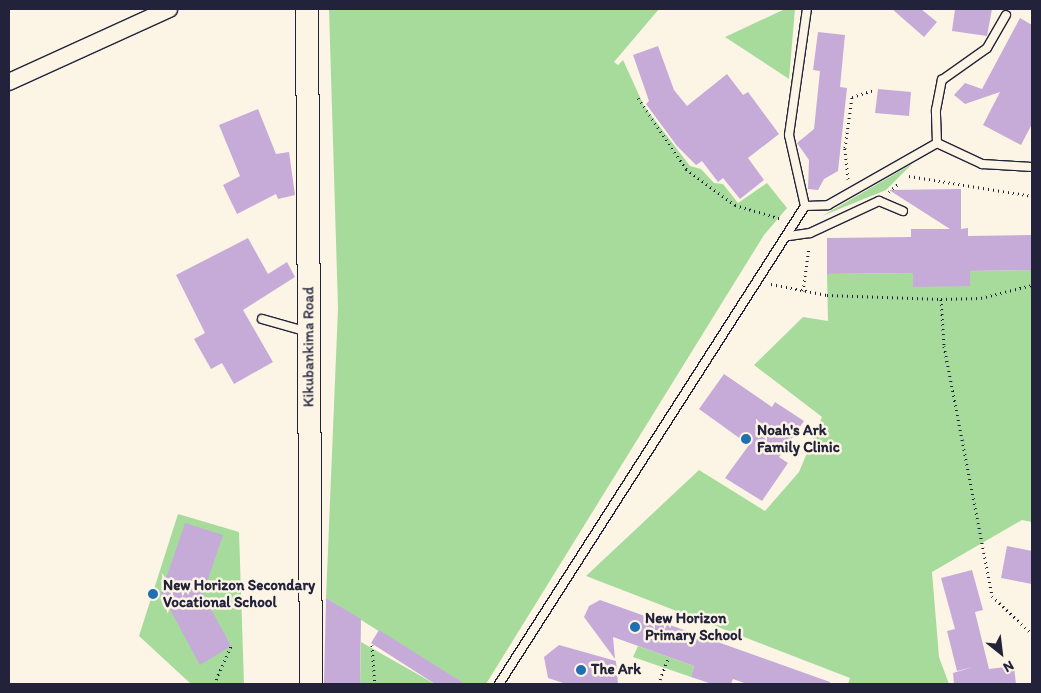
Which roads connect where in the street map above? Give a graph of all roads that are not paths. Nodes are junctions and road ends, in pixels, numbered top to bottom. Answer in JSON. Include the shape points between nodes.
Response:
{"nodes":[{"id":1,"x":169,"y":9,"type":"edge"},
{"id":2,"x":307,"y":9,"type":"edge"},
{"id":3,"x":807,"y":9,"type":"edge"},
{"id":4,"x":1006,"y":15,"type":"dead end"},
{"id":5,"x":9,"y":82,"type":"edge"},
{"id":6,"x":938,"y":143,"type":"junction"},
{"id":7,"x":1032,"y":167,"type":"edge"},
{"id":8,"x":805,"y":206,"type":"junction"},
{"id":9,"x":903,"y":211,"type":"dead end"},
{"id":10,"x":789,"y":236,"type":"junction"},
{"id":11,"x":262,"y":319,"type":"dead end"},
{"id":12,"x":309,"y":332,"type":"junction"},
{"id":13,"x":311,"y":684,"type":"edge"},
{"id":14,"x":499,"y":684,"type":"edge"}],
"edges":[{"from":1,"to":5,"type":"street"},
{"from":2,"to":12,"type":"street","name":"Kikubankima Road"},
{"from":3,"to":8,"type":"lane","via":[[790,134]]},
{"from":4,"to":6,"type":"lane","via":[[987,48],[942,80],[936,110]]},
{"from":6,"to":7,"type":"lane","via":[[982,164]]},
{"from":6,"to":8,"type":"lane","via":[[828,205]]},
{"from":8,"to":10,"type":"lane"},
{"from":9,"to":10,"type":"lane","via":[[879,201],[810,233]]},
{"from":10,"to":14,"type":"lane"},
{"from":11,"to":12,"type":"lane","via":[[299,333]]},
{"from":12,"to":13,"type":"street","name":"Kikubankima Road"}]}
